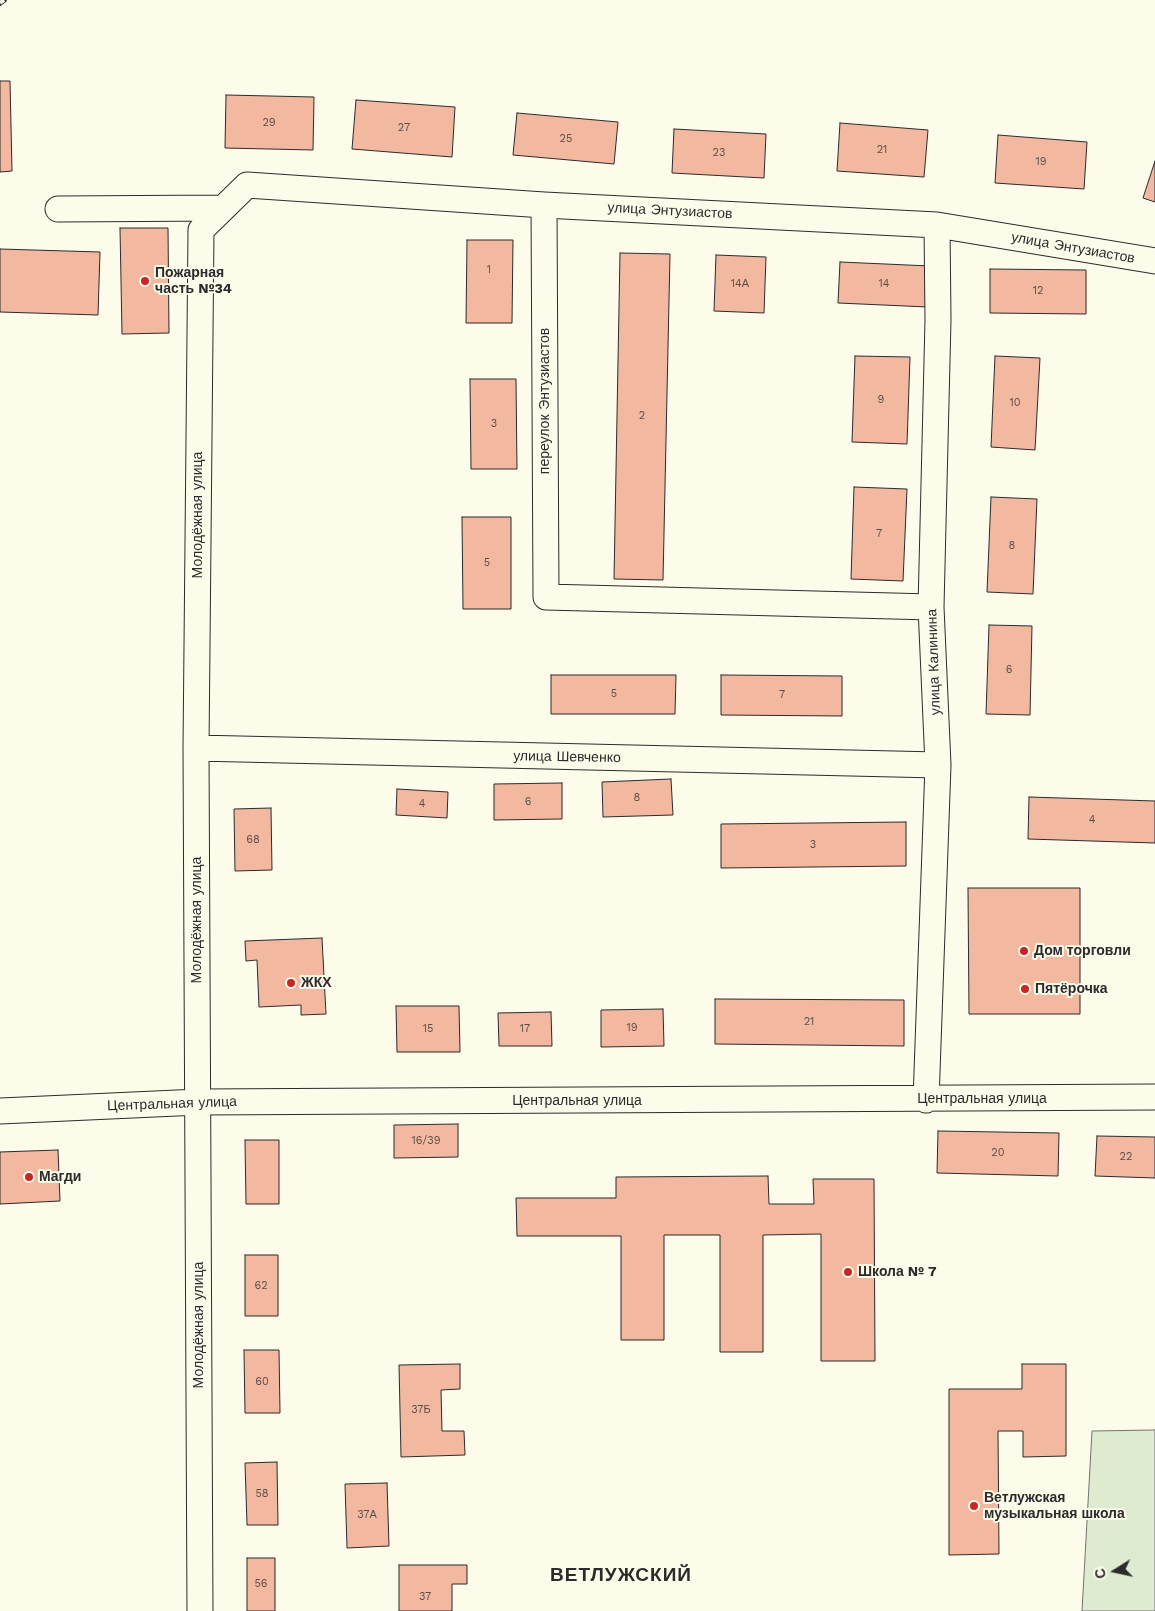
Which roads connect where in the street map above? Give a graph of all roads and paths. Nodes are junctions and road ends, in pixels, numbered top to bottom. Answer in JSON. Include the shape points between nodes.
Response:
{"nodes":[{"id":1,"x":544,"y":205,"type":"junction"},
{"id":2,"x":222,"y":208,"type":"junction"},
{"id":3,"x":58,"y":209,"type":"dead end"},
{"id":4,"x":937,"y":225,"type":"junction"},
{"id":5,"x":201,"y":230,"type":"joint"},
{"id":6,"x":1155,"y":261,"type":"edge"},
{"id":7,"x":931,"y":607,"type":"junction"},
{"id":8,"x":196,"y":748,"type":"junction"},
{"id":9,"x":938,"y":765,"type":"junction"},
{"id":10,"x":1155,"y":1098,"type":"edge"},
{"id":11,"x":926,"y":1100,"type":"junction"},
{"id":12,"x":199,"y":1102,"type":"junction"},
{"id":13,"x":0,"y":1111,"type":"edge"},
{"id":14,"x":200,"y":1611,"type":"edge"}],
"edges":[{"from":1,"to":2,"type":"street","name":"улица Энтузиастов","via":[[247,185]]},
{"from":1,"to":4,"type":"street","name":"улица Энтузиастов"},
{"from":1,"to":7,"type":"street","name":"переулок Энтузиастов","via":[[546,596]]},
{"from":2,"to":3,"type":"street"},
{"from":2,"to":5,"type":"street","name":"улица Энтузиастов"},
{"from":4,"to":6,"type":"street","name":"улица Энтузиастов"},
{"from":4,"to":7,"type":"street","name":"улица Калинина"},
{"from":5,"to":8,"type":"street","name":"Молодёжная улица"},
{"from":7,"to":9,"type":"street","name":"улица Калинина"},
{"from":8,"to":9,"type":"street","name":"улица Шевченко"},
{"from":8,"to":12,"type":"street","name":"Молодёжная улица"},
{"from":9,"to":11,"type":"street","name":"улица Калинина"},
{"from":10,"to":11,"type":"street","name":"Центральная улица"},
{"from":11,"to":12,"type":"street","name":"Центральная улица"},
{"from":12,"to":13,"type":"street","name":"Центральная улица"},
{"from":12,"to":14,"type":"street","name":"Молодёжная улица"}]}
